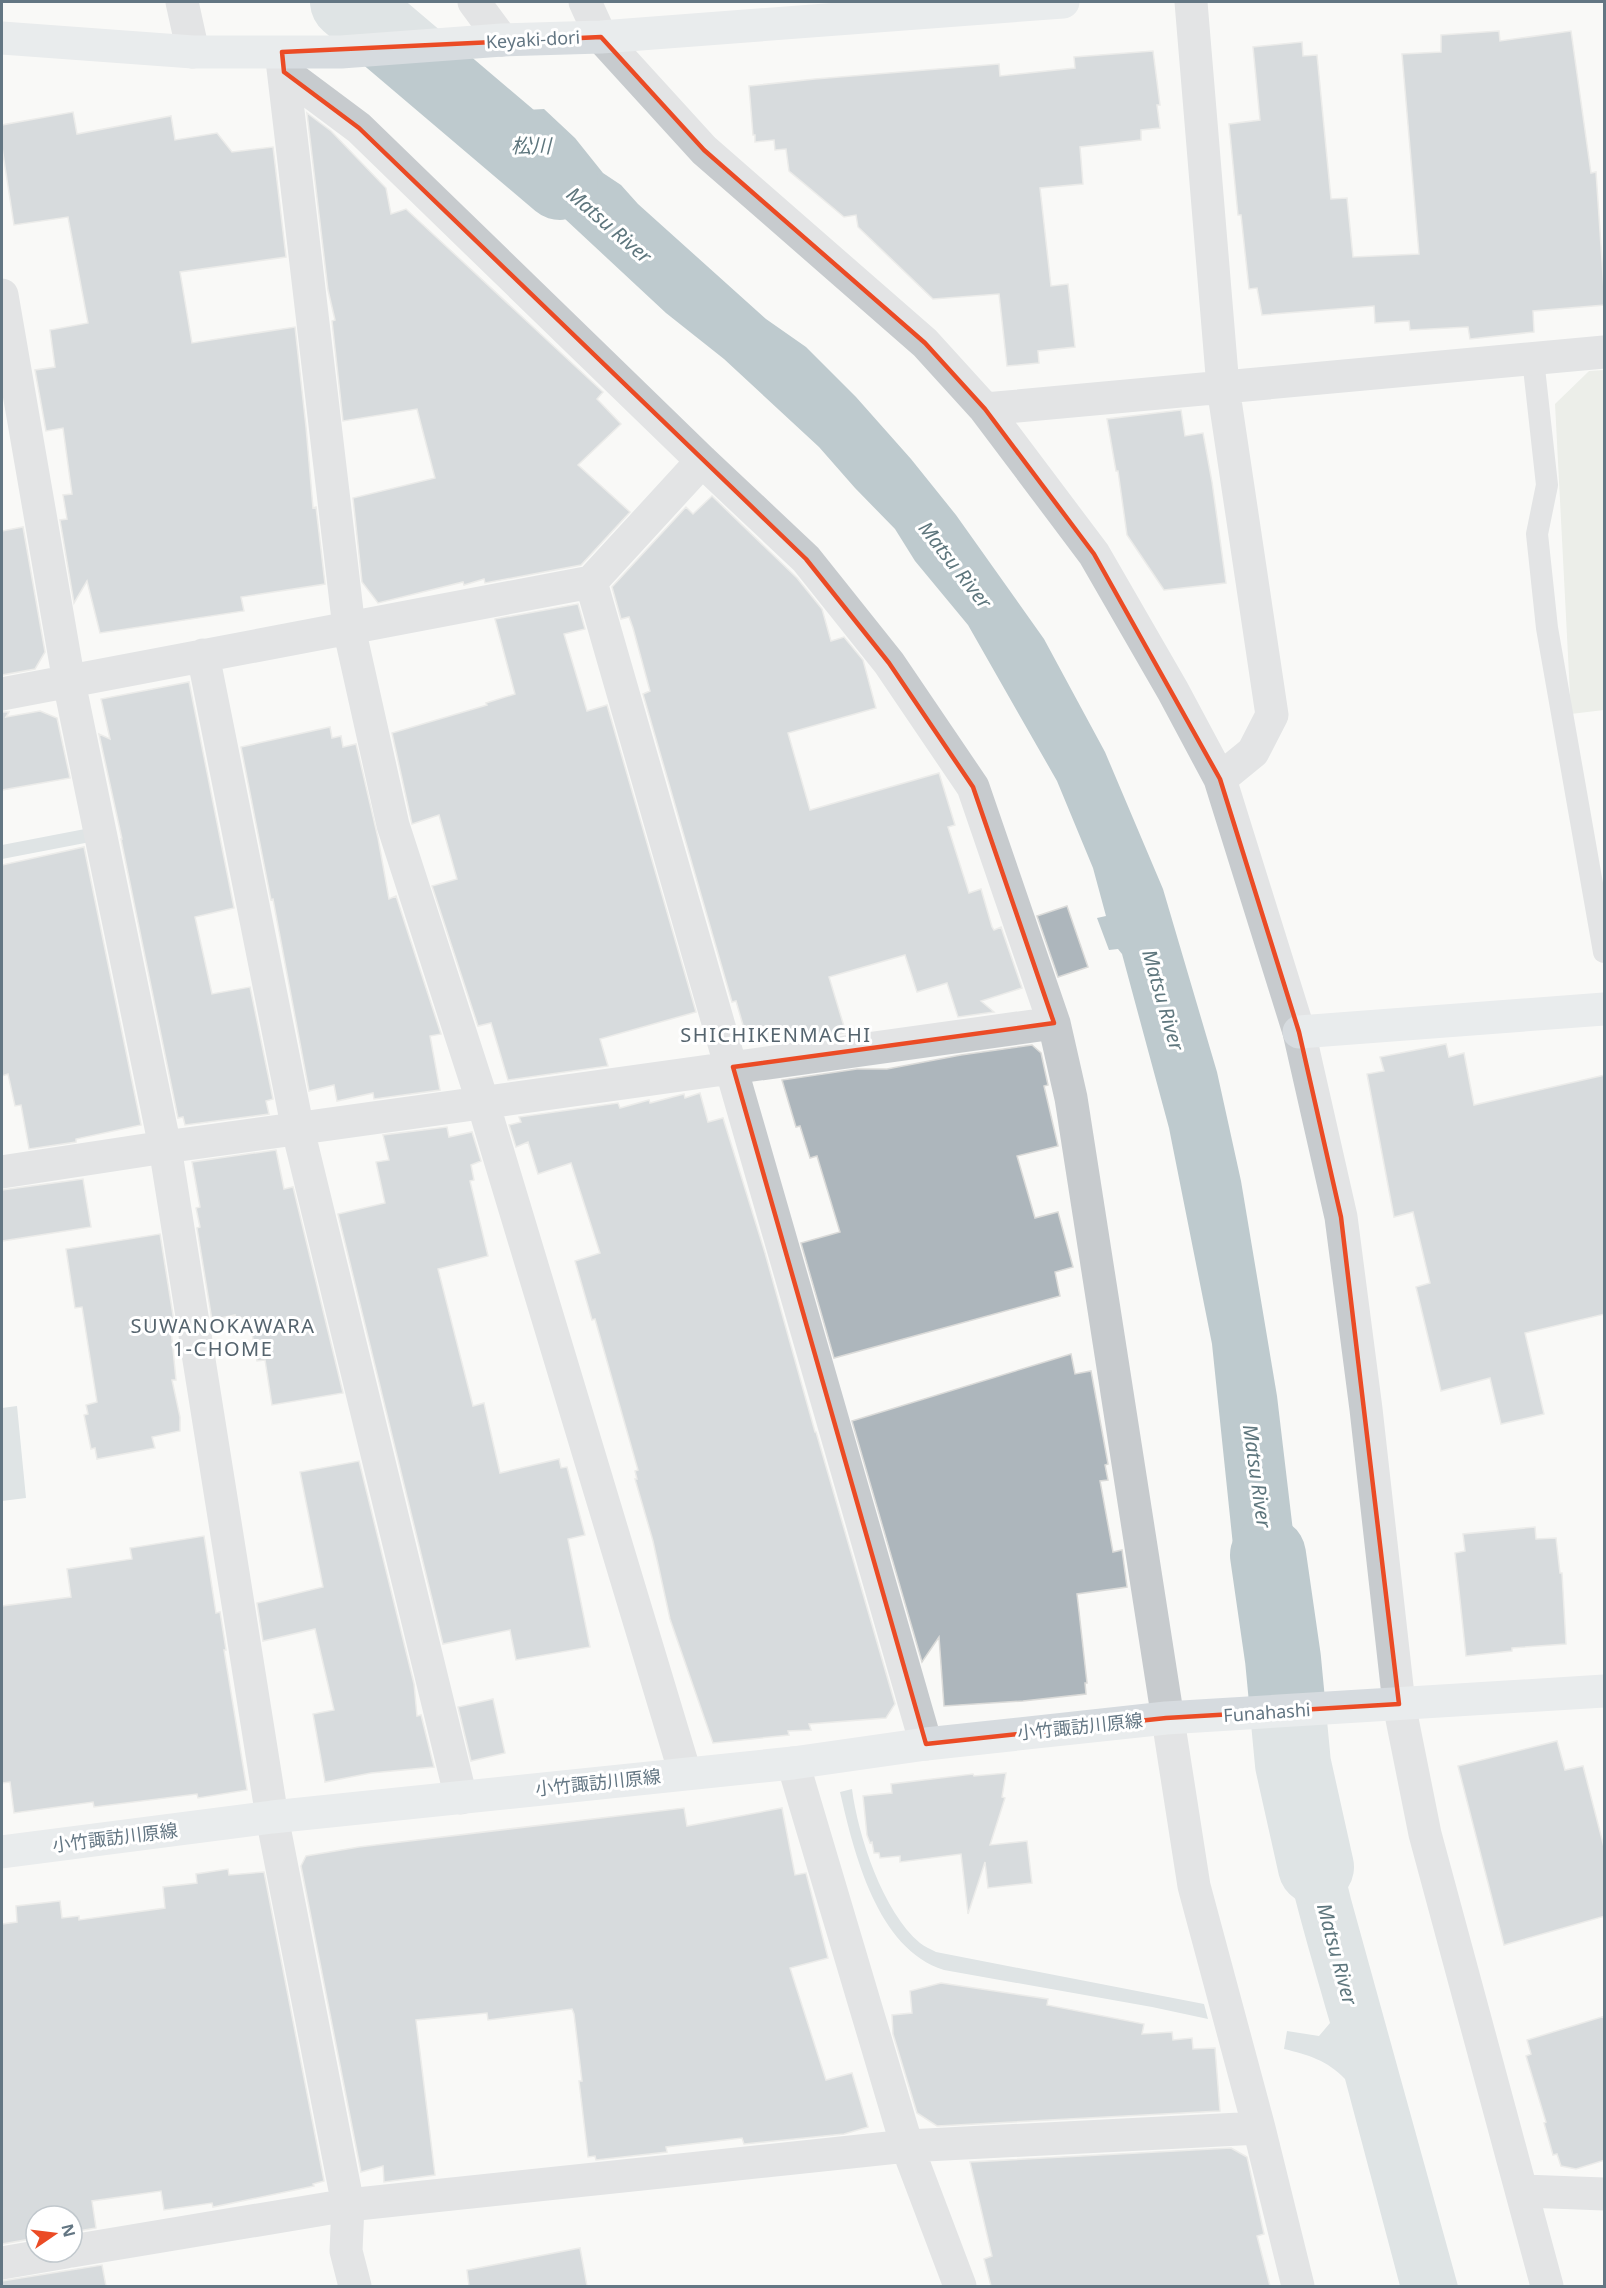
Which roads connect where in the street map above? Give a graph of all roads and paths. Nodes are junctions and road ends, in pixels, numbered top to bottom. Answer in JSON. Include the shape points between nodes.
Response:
{"nodes":[{"id":1,"x":182,"y":2,"type":"edge"},
{"id":2,"x":474,"y":2,"type":"edge"},
{"id":3,"x":585,"y":2,"type":"edge"},
{"id":4,"x":1063,"y":2,"type":"edge"},
{"id":5,"x":1191,"y":2,"type":"edge"},
{"id":6,"x":601,"y":37,"type":"junction"},
{"id":7,"x":2,"y":38,"type":"edge"},
{"id":8,"x":502,"y":40,"type":"junction"},
{"id":9,"x":193,"y":52,"type":"junction"},
{"id":10,"x":283,"y":62,"type":"junction"},
{"id":11,"x":2,"y":301,"type":"edge"},
{"id":12,"x":1605,"y":352,"type":"edge"},
{"id":13,"x":1533,"y":358,"type":"junction"},
{"id":14,"x":1223,"y":387,"type":"junction"},
{"id":15,"x":985,"y":409,"type":"junction"},
{"id":16,"x":702,"y":461,"type":"junction"},
{"id":17,"x":591,"y":582,"type":"junction"},
{"id":18,"x":349,"y":628,"type":"junction"},
{"id":19,"x":203,"y":656,"type":"junction"},
{"id":20,"x":69,"y":682,"type":"junction"},
{"id":21,"x":2,"y":694,"type":"edge"},
{"id":22,"x":1220,"y":779,"type":"junction"},
{"id":23,"x":1605,"y":952,"type":"edge"},
{"id":24,"x":1605,"y":1009,"type":"edge"},
{"id":25,"x":1054,"y":1023,"type":"junction"},
{"id":26,"x":1299,"y":1032,"type":"junction"},
{"id":27,"x":732,"y":1067,"type":"junction"},
{"id":28,"x":483,"y":1103,"type":"junction"},
{"id":29,"x":298,"y":1130,"type":"junction"},
{"id":30,"x":165,"y":1147,"type":"junction"},
{"id":31,"x":2,"y":1168,"type":"edge"},
{"id":32,"x":1605,"y":1691,"type":"edge"},
{"id":33,"x":1399,"y":1704,"type":"junction"},
{"id":34,"x":1180,"y":1718,"type":"junction"},
{"id":35,"x":926,"y":1744,"type":"junction"},
{"id":36,"x":793,"y":1763,"type":"junction"},
{"id":37,"x":685,"y":1773,"type":"junction"},
{"id":38,"x":461,"y":1798,"type":"junction"},
{"id":39,"x":272,"y":1817,"type":"junction"},
{"id":40,"x":2,"y":1852,"type":"edge"},
{"id":41,"x":1259,"y":2128,"type":"junction"},
{"id":42,"x":907,"y":2146,"type":"junction"},
{"id":43,"x":1522,"y":2191,"type":"junction"},
{"id":44,"x":1605,"y":2194,"type":"edge"},
{"id":45,"x":348,"y":2205,"type":"junction"},
{"id":46,"x":84,"y":2249,"type":"edge"},
{"id":47,"x":24,"y":2259,"type":"edge"},
{"id":48,"x":2,"y":2263,"type":"edge"},
{"id":49,"x":355,"y":2286,"type":"edge"},
{"id":50,"x":960,"y":2286,"type":"edge"},
{"id":51,"x":1298,"y":2286,"type":"edge"},
{"id":52,"x":1547,"y":2286,"type":"edge"}],
"edges":[{"from":1,"to":9,"type":"street"},
{"from":2,"to":8,"type":"street"},
{"from":3,"to":6,"type":"street"},
{"from":4,"to":6,"type":"main road","name":"Keyaki-dori"},
{"from":5,"to":14,"type":"street"},
{"from":6,"to":8,"type":"main road","name":"Keyaki-dori"},
{"from":6,"to":15,"type":"street","via":[[704,150],[925,343]]},
{"from":7,"to":9,"type":"main road","name":"Keyaki-dori"},
{"from":8,"to":10,"type":"main road","name":"Keyaki-dori","via":[[341,52]]},
{"from":9,"to":10,"type":"main road","name":"Keyaki-dori"},
{"from":10,"to":16,"type":"street","via":[[359,128]]},
{"from":10,"to":18,"type":"street"},
{"from":11,"to":20,"type":"street"},
{"from":12,"to":13,"type":"street"},
{"from":13,"to":14,"type":"street"},
{"from":13,"to":23,"type":"lane","via":[[1547,485],[1537,534],[1547,628]]},
{"from":14,"to":15,"type":"street"},
{"from":14,"to":22,"type":"street","via":[[1272,715],[1253,752]]},
{"from":15,"to":22,"type":"street","via":[[1094,555]]},
{"from":16,"to":17,"type":"street"},
{"from":16,"to":25,"type":"street","via":[[806,559],[889,663],[973,787]]},
{"from":17,"to":18,"type":"street"},
{"from":17,"to":27,"type":"street"},
{"from":18,"to":19,"type":"street"},
{"from":18,"to":28,"type":"street","via":[[393,825]]},
{"from":19,"to":20,"type":"street"},
{"from":19,"to":29,"type":"street"},
{"from":20,"to":21,"type":"street"},
{"from":20,"to":30,"type":"street"},
{"from":22,"to":26,"type":"street"},
{"from":24,"to":26,"type":"main road"},
{"from":25,"to":27,"type":"street"},
{"from":25,"to":34,"type":"street","via":[[1071,1098],[1152,1613]]},
{"from":26,"to":33,"type":"street","via":[[1341,1218]]},
{"from":27,"to":28,"type":"street"},
{"from":27,"to":35,"type":"street"},
{"from":28,"to":29,"type":"street"},
{"from":28,"to":37,"type":"street"},
{"from":29,"to":30,"type":"street"},
{"from":29,"to":38,"type":"street"},
{"from":30,"to":31,"type":"street"},
{"from":30,"to":39,"type":"street"},
{"from":32,"to":33,"type":"main road"},
{"from":33,"to":34,"type":"main road","name":"Funahashi"},
{"from":33,"to":43,"type":"street","via":[[1425,1834]]},
{"from":34,"to":35,"type":"main road","name":"小竹諏訪川原線"},
{"from":34,"to":41,"type":"street","via":[[1194,1887]]},
{"from":35,"to":36,"type":"main road","name":"小竹諏訪川原線"},
{"from":36,"to":37,"type":"main road","name":"小竹諏訪川原線"},
{"from":36,"to":42,"type":"street"},
{"from":37,"to":38,"type":"main road","name":"小竹諏訪川原線"},
{"from":38,"to":39,"type":"main road","name":"小竹諏訪川原線"},
{"from":39,"to":40,"type":"main road","name":"小竹諏訪川原線"},
{"from":39,"to":45,"type":"street"},
{"from":41,"to":42,"type":"street"},
{"from":41,"to":51,"type":"street"},
{"from":42,"to":45,"type":"street"},
{"from":42,"to":50,"type":"street"},
{"from":43,"to":44,"type":"street"},
{"from":43,"to":52,"type":"street"},
{"from":45,"to":46,"type":"street"},
{"from":45,"to":49,"type":"street","via":[[346,2251]]},
{"from":47,"to":48,"type":"street"}]}
